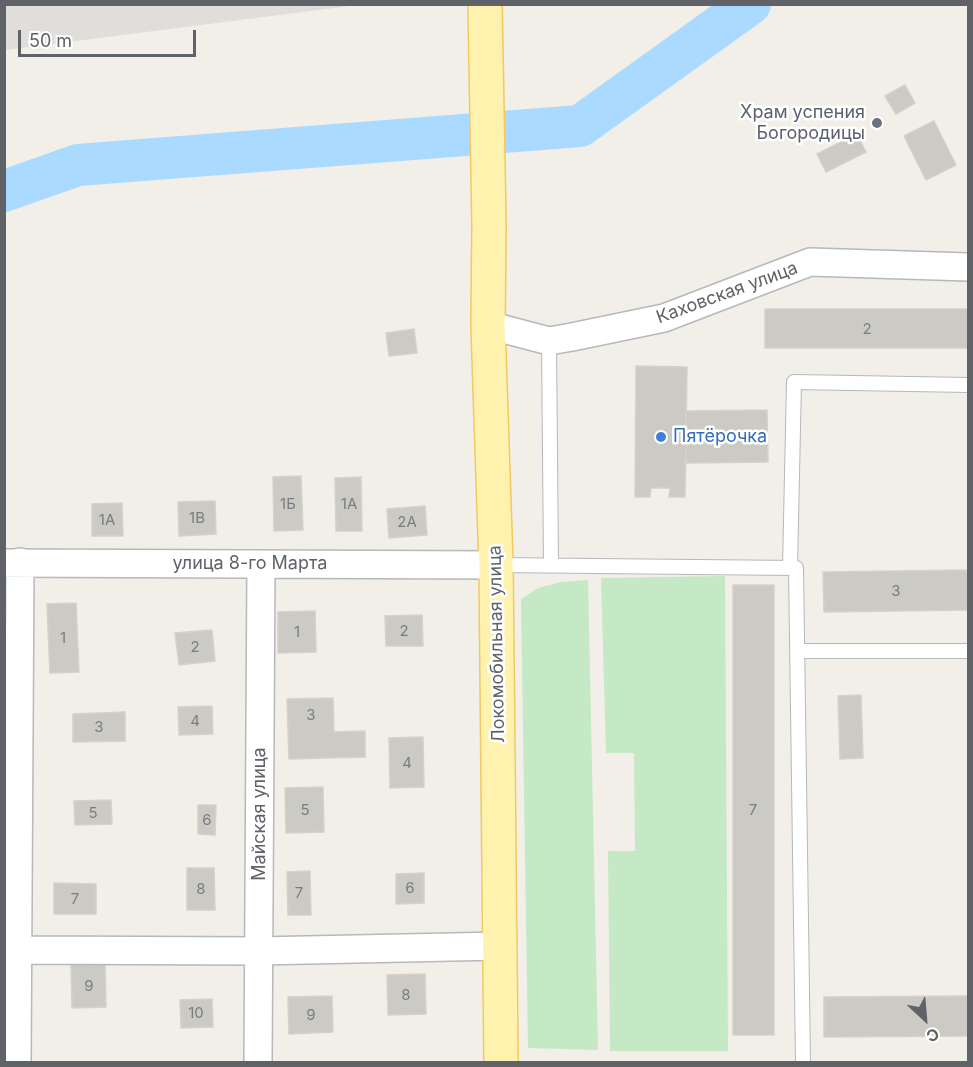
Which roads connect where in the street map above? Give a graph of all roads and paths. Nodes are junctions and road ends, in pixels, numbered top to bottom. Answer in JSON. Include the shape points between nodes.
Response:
{"nodes":[{"id":1,"x":485,"y":8,"type":"edge"},
{"id":2,"x":969,"y":267,"type":"edge"},
{"id":3,"x":488,"y":325,"type":"junction"},
{"id":4,"x":549,"y":341,"type":"junction"},
{"id":5,"x":969,"y":385,"type":"edge"},
{"id":6,"x":12,"y":562,"type":"edge"},
{"id":7,"x":261,"y":565,"type":"junction"},
{"id":8,"x":496,"y":565,"type":"junction"},
{"id":9,"x":551,"y":566,"type":"junction"},
{"id":10,"x":790,"y":568,"type":"junction"},
{"id":11,"x":797,"y":651,"type":"junction"},
{"id":12,"x":969,"y":651,"type":"edge"},
{"id":13,"x":500,"y":946,"type":"junction"},
{"id":14,"x":18,"y":950,"type":"junction"},
{"id":15,"x":259,"y":951,"type":"junction"},
{"id":16,"x":17,"y":1062,"type":"edge"},
{"id":17,"x":258,"y":1062,"type":"edge"},
{"id":18,"x":501,"y":1062,"type":"edge"},
{"id":19,"x":803,"y":1062,"type":"edge"}],
"edges":[{"from":1,"to":3,"type":"main road","name":"Локомобильная улица"},
{"from":2,"to":4,"type":"street","name":"Каховская улица","via":[[810,262],[664,318]]},
{"from":3,"to":4,"type":"street","name":"Каховская улица"},
{"from":3,"to":8,"type":"main road","name":"Локомобильная улица"},
{"from":4,"to":9,"type":"lane"},
{"from":5,"to":10,"type":"lane","via":[[794,382]]},
{"from":6,"to":7,"type":"street","name":"улица 8-го Марта"},
{"from":6,"to":14,"type":"street"},
{"from":7,"to":8,"type":"street","name":"улица 8-го Марта"},
{"from":7,"to":15,"type":"street","name":"Майская улица"},
{"from":8,"to":9,"type":"lane"},
{"from":8,"to":13,"type":"main road","name":"Локомобильная улица"},
{"from":9,"to":10,"type":"lane"},
{"from":10,"to":11,"type":"lane","via":[[796,568]]},
{"from":11,"to":12,"type":"lane"},
{"from":11,"to":19,"type":"lane"},
{"from":13,"to":15,"type":"street"},
{"from":13,"to":18,"type":"main road","name":"Локомобильная улица"},
{"from":14,"to":15,"type":"street"},
{"from":14,"to":16,"type":"street"},
{"from":15,"to":17,"type":"street","name":"Майская улица"}]}
